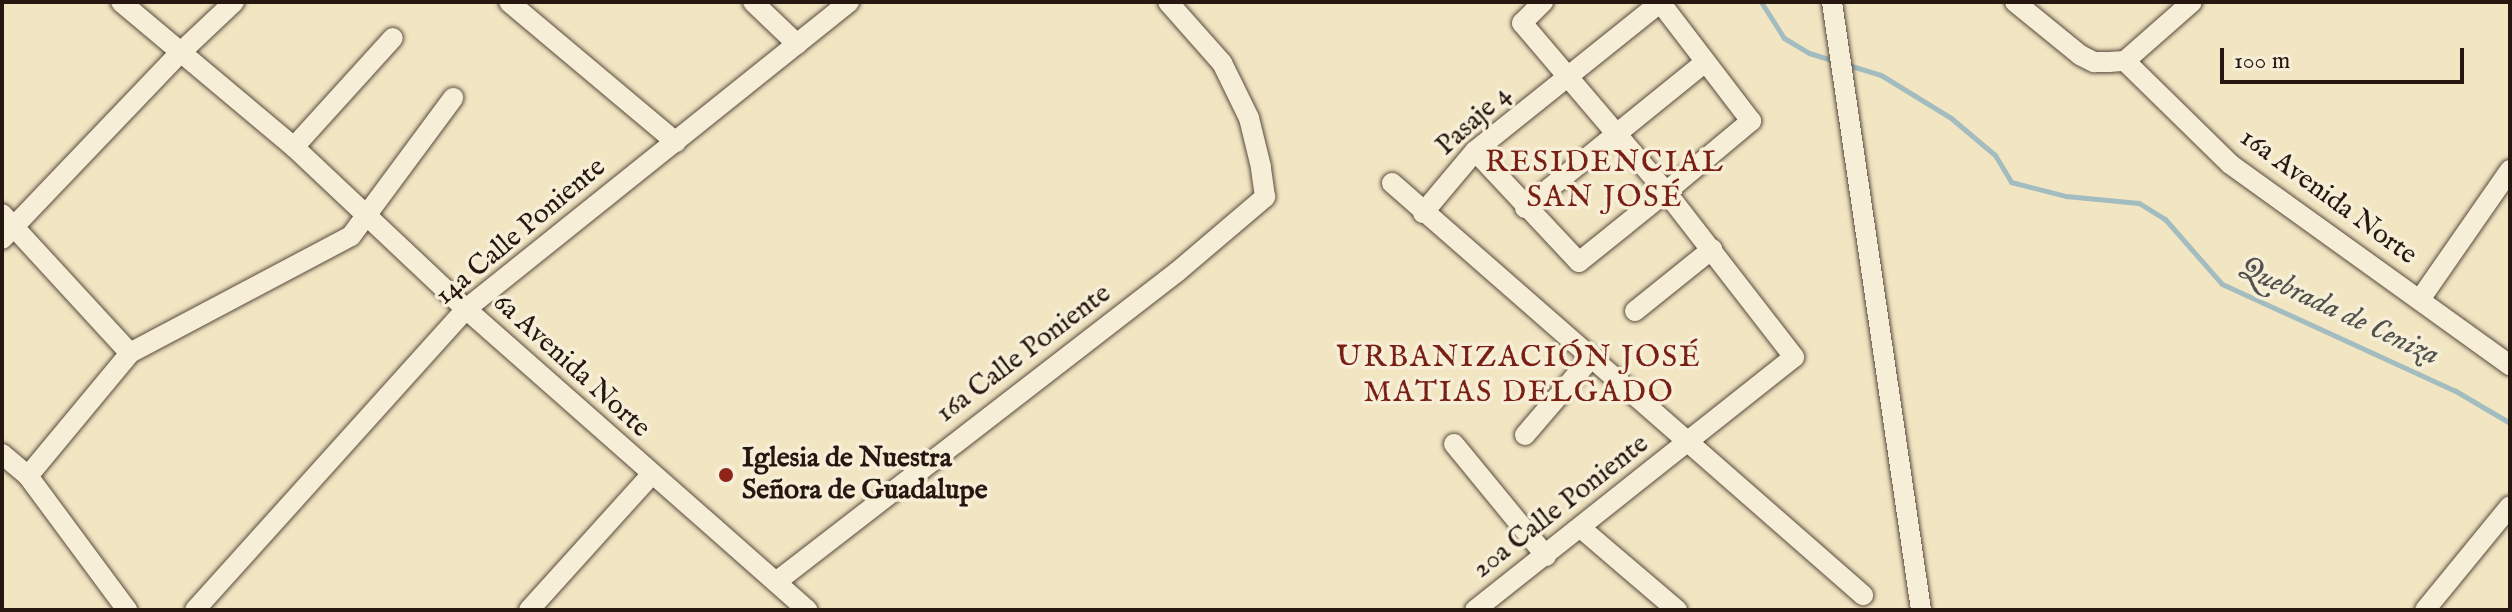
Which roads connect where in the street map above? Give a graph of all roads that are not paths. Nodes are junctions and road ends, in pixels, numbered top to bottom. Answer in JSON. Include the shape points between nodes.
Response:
{"nodes":[{"id":1,"x":121,"y":2,"type":"edge"},
{"id":2,"x":234,"y":2,"type":"edge"},
{"id":3,"x":509,"y":2,"type":"edge"},
{"id":4,"x":753,"y":2,"type":"edge"},
{"id":5,"x":849,"y":2,"type":"edge"},
{"id":6,"x":1168,"y":2,"type":"edge"},
{"id":7,"x":1543,"y":2,"type":"edge"},
{"id":8,"x":1832,"y":2,"type":"edge"},
{"id":9,"x":2015,"y":2,"type":"edge"},
{"id":10,"x":2192,"y":2,"type":"edge"},
{"id":11,"x":1660,"y":3,"type":"edge"},
{"id":12,"x":393,"y":38,"type":"dead end"},
{"id":13,"x":797,"y":44,"type":"junction"},
{"id":14,"x":181,"y":52,"type":"junction"},
{"id":15,"x":2125,"y":61,"type":"junction"},
{"id":16,"x":1704,"y":63,"type":"junction"},
{"id":17,"x":1569,"y":76,"type":"junction"},
{"id":18,"x":453,"y":98,"type":"dead end"},
{"id":19,"x":1617,"y":133,"type":"junction"},
{"id":20,"x":676,"y":142,"type":"junction"},
{"id":21,"x":294,"y":147,"type":"junction"},
{"id":22,"x":1475,"y":151,"type":"junction"},
{"id":23,"x":2510,"y":170,"type":"edge"},
{"id":24,"x":1392,"y":183,"type":"dead end"},
{"id":25,"x":1666,"y":192,"type":"junction"},
{"id":26,"x":1525,"y":208,"type":"junction"},
{"id":27,"x":1423,"y":213,"type":"junction"},
{"id":28,"x":367,"y":218,"type":"junction"},
{"id":29,"x":6,"y":226,"type":"edge"},
{"id":30,"x":1712,"y":249,"type":"junction"},
{"id":31,"x":2421,"y":298,"type":"junction"},
{"id":32,"x":466,"y":309,"type":"junction"},
{"id":33,"x":1635,"y":311,"type":"dead end"},
{"id":34,"x":130,"y":353,"type":"junction"},
{"id":35,"x":1591,"y":358,"type":"junction"},
{"id":36,"x":2510,"y":365,"type":"edge"},
{"id":37,"x":1525,"y":435,"type":"dead end"},
{"id":38,"x":1454,"y":444,"type":"dead end"},
{"id":39,"x":1687,"y":445,"type":"junction"},
{"id":40,"x":2,"y":454,"type":"edge"},
{"id":41,"x":651,"y":475,"type":"junction"},
{"id":42,"x":28,"y":476,"type":"junction"},
{"id":43,"x":2510,"y":506,"type":"edge"},
{"id":44,"x":1582,"y":529,"type":"junction"},
{"id":45,"x":1546,"y":556,"type":"junction"},
{"id":46,"x":776,"y":582,"type":"junction"},
{"id":47,"x":1863,"y":595,"type":"dead end"},
{"id":48,"x":1478,"y":609,"type":"edge"},
{"id":49,"x":127,"y":610,"type":"edge"},
{"id":50,"x":195,"y":610,"type":"edge"},
{"id":51,"x":529,"y":610,"type":"edge"},
{"id":52,"x":807,"y":610,"type":"edge"},
{"id":53,"x":1677,"y":610,"type":"edge"},
{"id":54,"x":1921,"y":610,"type":"edge"},
{"id":55,"x":2425,"y":610,"type":"edge"}],
"edges":[{"from":1,"to":14,"type":"street","name":"6a Avenida Norte"},
{"from":2,"to":14,"type":"street"},
{"from":3,"to":20,"type":"street"},
{"from":4,"to":13,"type":"street"},
{"from":5,"to":13,"type":"street","name":"14a Calle Poniente"},
{"from":6,"to":46,"type":"street","name":"16a Calle Poniente","via":[[1222,63],[1249,118],[1265,197],[1177,272]]},
{"from":7,"to":17,"type":"street","via":[[1522,23]]},
{"from":8,"to":54,"type":"street"},
{"from":9,"to":15,"type":"street","via":[[2080,55],[2094,62]]},
{"from":10,"to":15,"type":"street"},
{"from":11,"to":16,"type":"street"},
{"from":11,"to":17,"type":"street","name":"Pasaje 4"},
{"from":12,"to":21,"type":"street"},
{"from":13,"to":20,"type":"street","name":"14a Calle Poniente"},
{"from":14,"to":21,"type":"street","name":"6a Avenida Norte"},
{"from":14,"to":29,"type":"street"},
{"from":15,"to":31,"type":"street","name":"16a Avenida Norte","via":[[2230,164]]},
{"from":16,"to":19,"type":"street"},
{"from":16,"to":25,"type":"street","via":[[1751,121]]},
{"from":17,"to":19,"type":"street"},
{"from":17,"to":22,"type":"street","name":"Pasaje 4"},
{"from":18,"to":28,"type":"street"},
{"from":19,"to":25,"type":"street"},
{"from":19,"to":26,"type":"street"},
{"from":20,"to":32,"type":"street","name":"14a Calle Poniente"},
{"from":21,"to":28,"type":"street","name":"6a Avenida Norte"},
{"from":22,"to":26,"type":"street"},
{"from":22,"to":27,"type":"street","name":"Pasaje 4"},
{"from":23,"to":31,"type":"street"},
{"from":24,"to":27,"type":"street"},
{"from":25,"to":26,"type":"street","via":[[1579,262]]},
{"from":25,"to":30,"type":"street"},
{"from":27,"to":35,"type":"street"},
{"from":28,"to":32,"type":"street","name":"6a Avenida Norte"},
{"from":28,"to":34,"type":"street","via":[[338,245]]},
{"from":29,"to":34,"type":"street"},
{"from":30,"to":33,"type":"street"},
{"from":30,"to":39,"type":"street","name":"20a Calle Poniente","via":[[1794,357]]},
{"from":31,"to":36,"type":"street","name":"16a Avenida Norte"},
{"from":32,"to":41,"type":"street","name":"6a Avenida Norte"},
{"from":32,"to":50,"type":"street","name":"14a Calle Poniente"},
{"from":34,"to":42,"type":"street"},
{"from":35,"to":37,"type":"street"},
{"from":35,"to":39,"type":"street"},
{"from":38,"to":45,"type":"street"},
{"from":39,"to":44,"type":"street","name":"20a Calle Poniente"},
{"from":39,"to":47,"type":"street"},
{"from":40,"to":42,"type":"street"},
{"from":41,"to":46,"type":"street","name":"6a Avenida Norte"},
{"from":41,"to":51,"type":"street"},
{"from":42,"to":49,"type":"street"},
{"from":43,"to":55,"type":"street"},
{"from":44,"to":45,"type":"street","name":"20a Calle Poniente"},
{"from":44,"to":53,"type":"street"},
{"from":45,"to":48,"type":"street","name":"20a Calle Poniente"},
{"from":46,"to":52,"type":"street","name":"6a Avenida Norte"}]}
